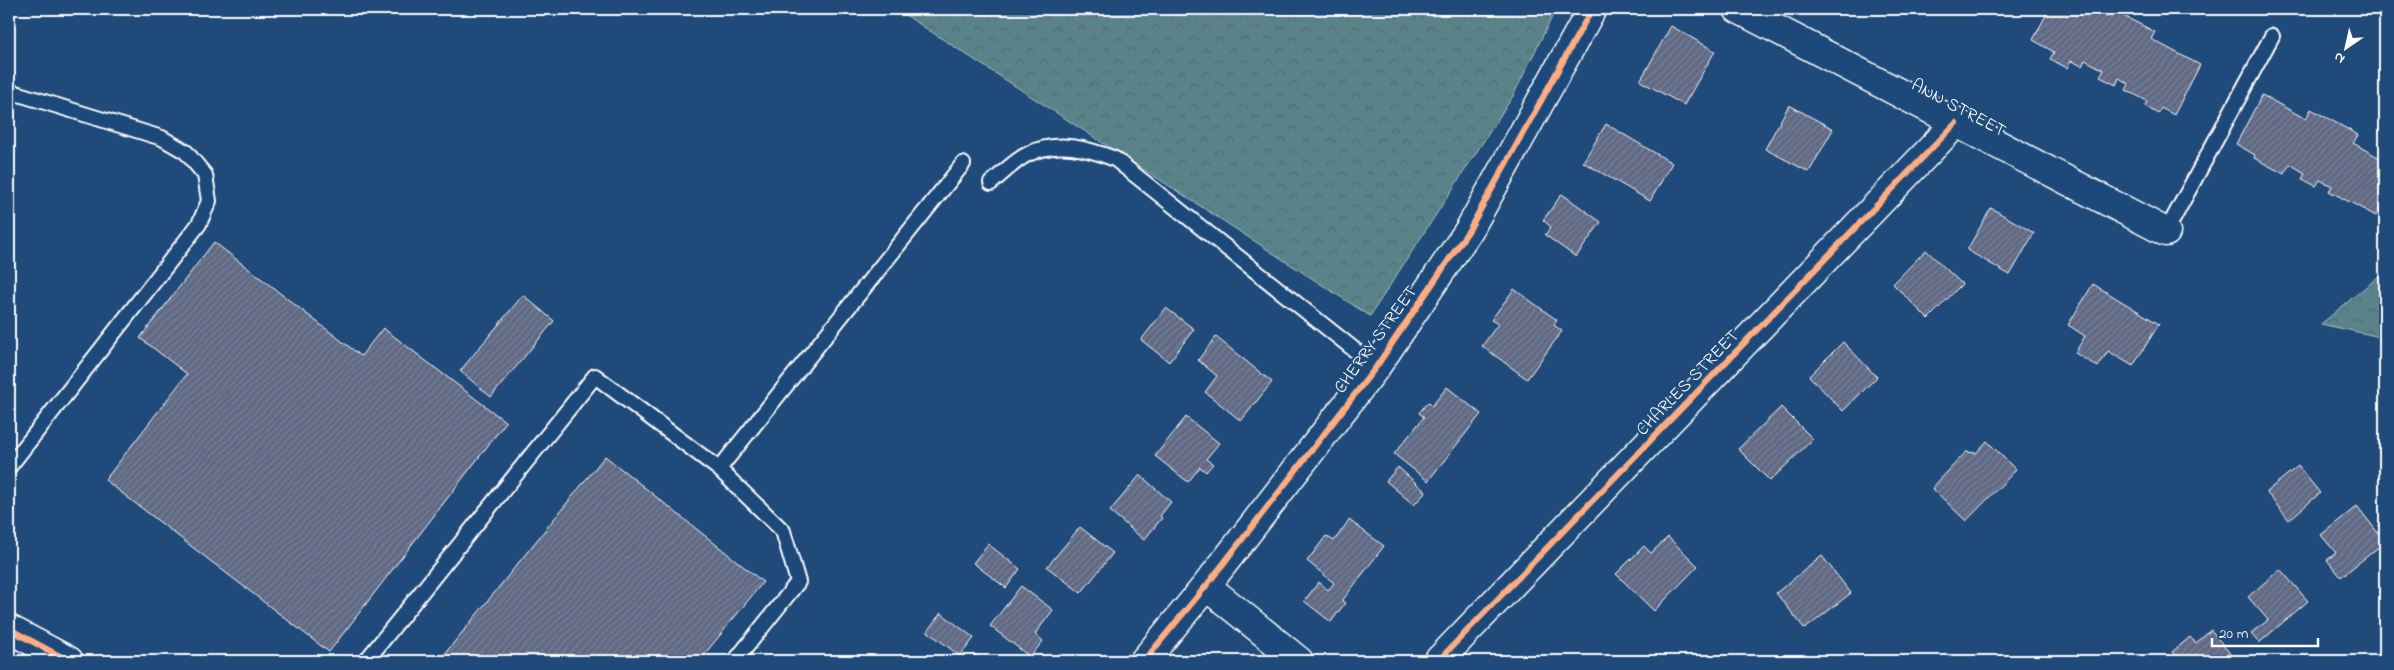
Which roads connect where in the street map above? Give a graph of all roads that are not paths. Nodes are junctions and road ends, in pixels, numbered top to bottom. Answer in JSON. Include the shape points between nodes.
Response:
{"nodes":[{"id":1,"x":1592,"y":9,"type":"edge"},
{"id":2,"x":1738,"y":9,"type":"edge"},
{"id":3,"x":2272,"y":36,"type":"dead end"},
{"id":4,"x":9,"y":91,"type":"edge"},
{"id":5,"x":1956,"y":123,"type":"junction"},
{"id":6,"x":963,"y":164,"type":"dead end"},
{"id":7,"x":991,"y":183,"type":"dead end"},
{"id":8,"x":2166,"y":232,"type":"joint"},
{"id":9,"x":1376,"y":367,"type":"junction"},
{"id":10,"x":9,"y":467,"type":"edge"},
{"id":11,"x":719,"y":469,"type":"junction"},
{"id":12,"x":1206,"y":586,"type":"junction"},
{"id":13,"x":9,"y":629,"type":"edge"},
{"id":14,"x":69,"y":661,"type":"edge"},
{"id":15,"x":366,"y":661,"type":"edge"},
{"id":16,"x":735,"y":661,"type":"edge"},
{"id":17,"x":1144,"y":661,"type":"edge"},
{"id":18,"x":1299,"y":661,"type":"edge"},
{"id":19,"x":1438,"y":661,"type":"edge"}],
"edges":[{"from":1,"to":9,"type":"street","name":"CHERRY STREET","via":[[1470,230]]},
{"from":2,"to":5,"type":"street","name":"ANN STREET"},
{"from":3,"to":8,"type":"lane"},
{"from":4,"to":10,"type":"lane","via":[[162,138],[186,152],[205,175],[209,201],[199,224]]},
{"from":5,"to":8,"type":"street","name":"ANN STREET"},
{"from":5,"to":19,"type":"street","name":"CHARLES STREET"},
{"from":6,"to":11,"type":"lane"},
{"from":7,"to":9,"type":"lane","via":[[1027,154],[1049,146],[1070,146],[1115,160]]},
{"from":9,"to":12,"type":"street","name":"CHERRY STREET"},
{"from":11,"to":15,"type":"lane","via":[[595,376]]},
{"from":11,"to":16,"type":"lane","via":[[783,531],[798,582]]},
{"from":12,"to":17,"type":"street","name":"CHERRY STREET"},
{"from":12,"to":18,"type":"street"},
{"from":13,"to":14,"type":"street"}]}
